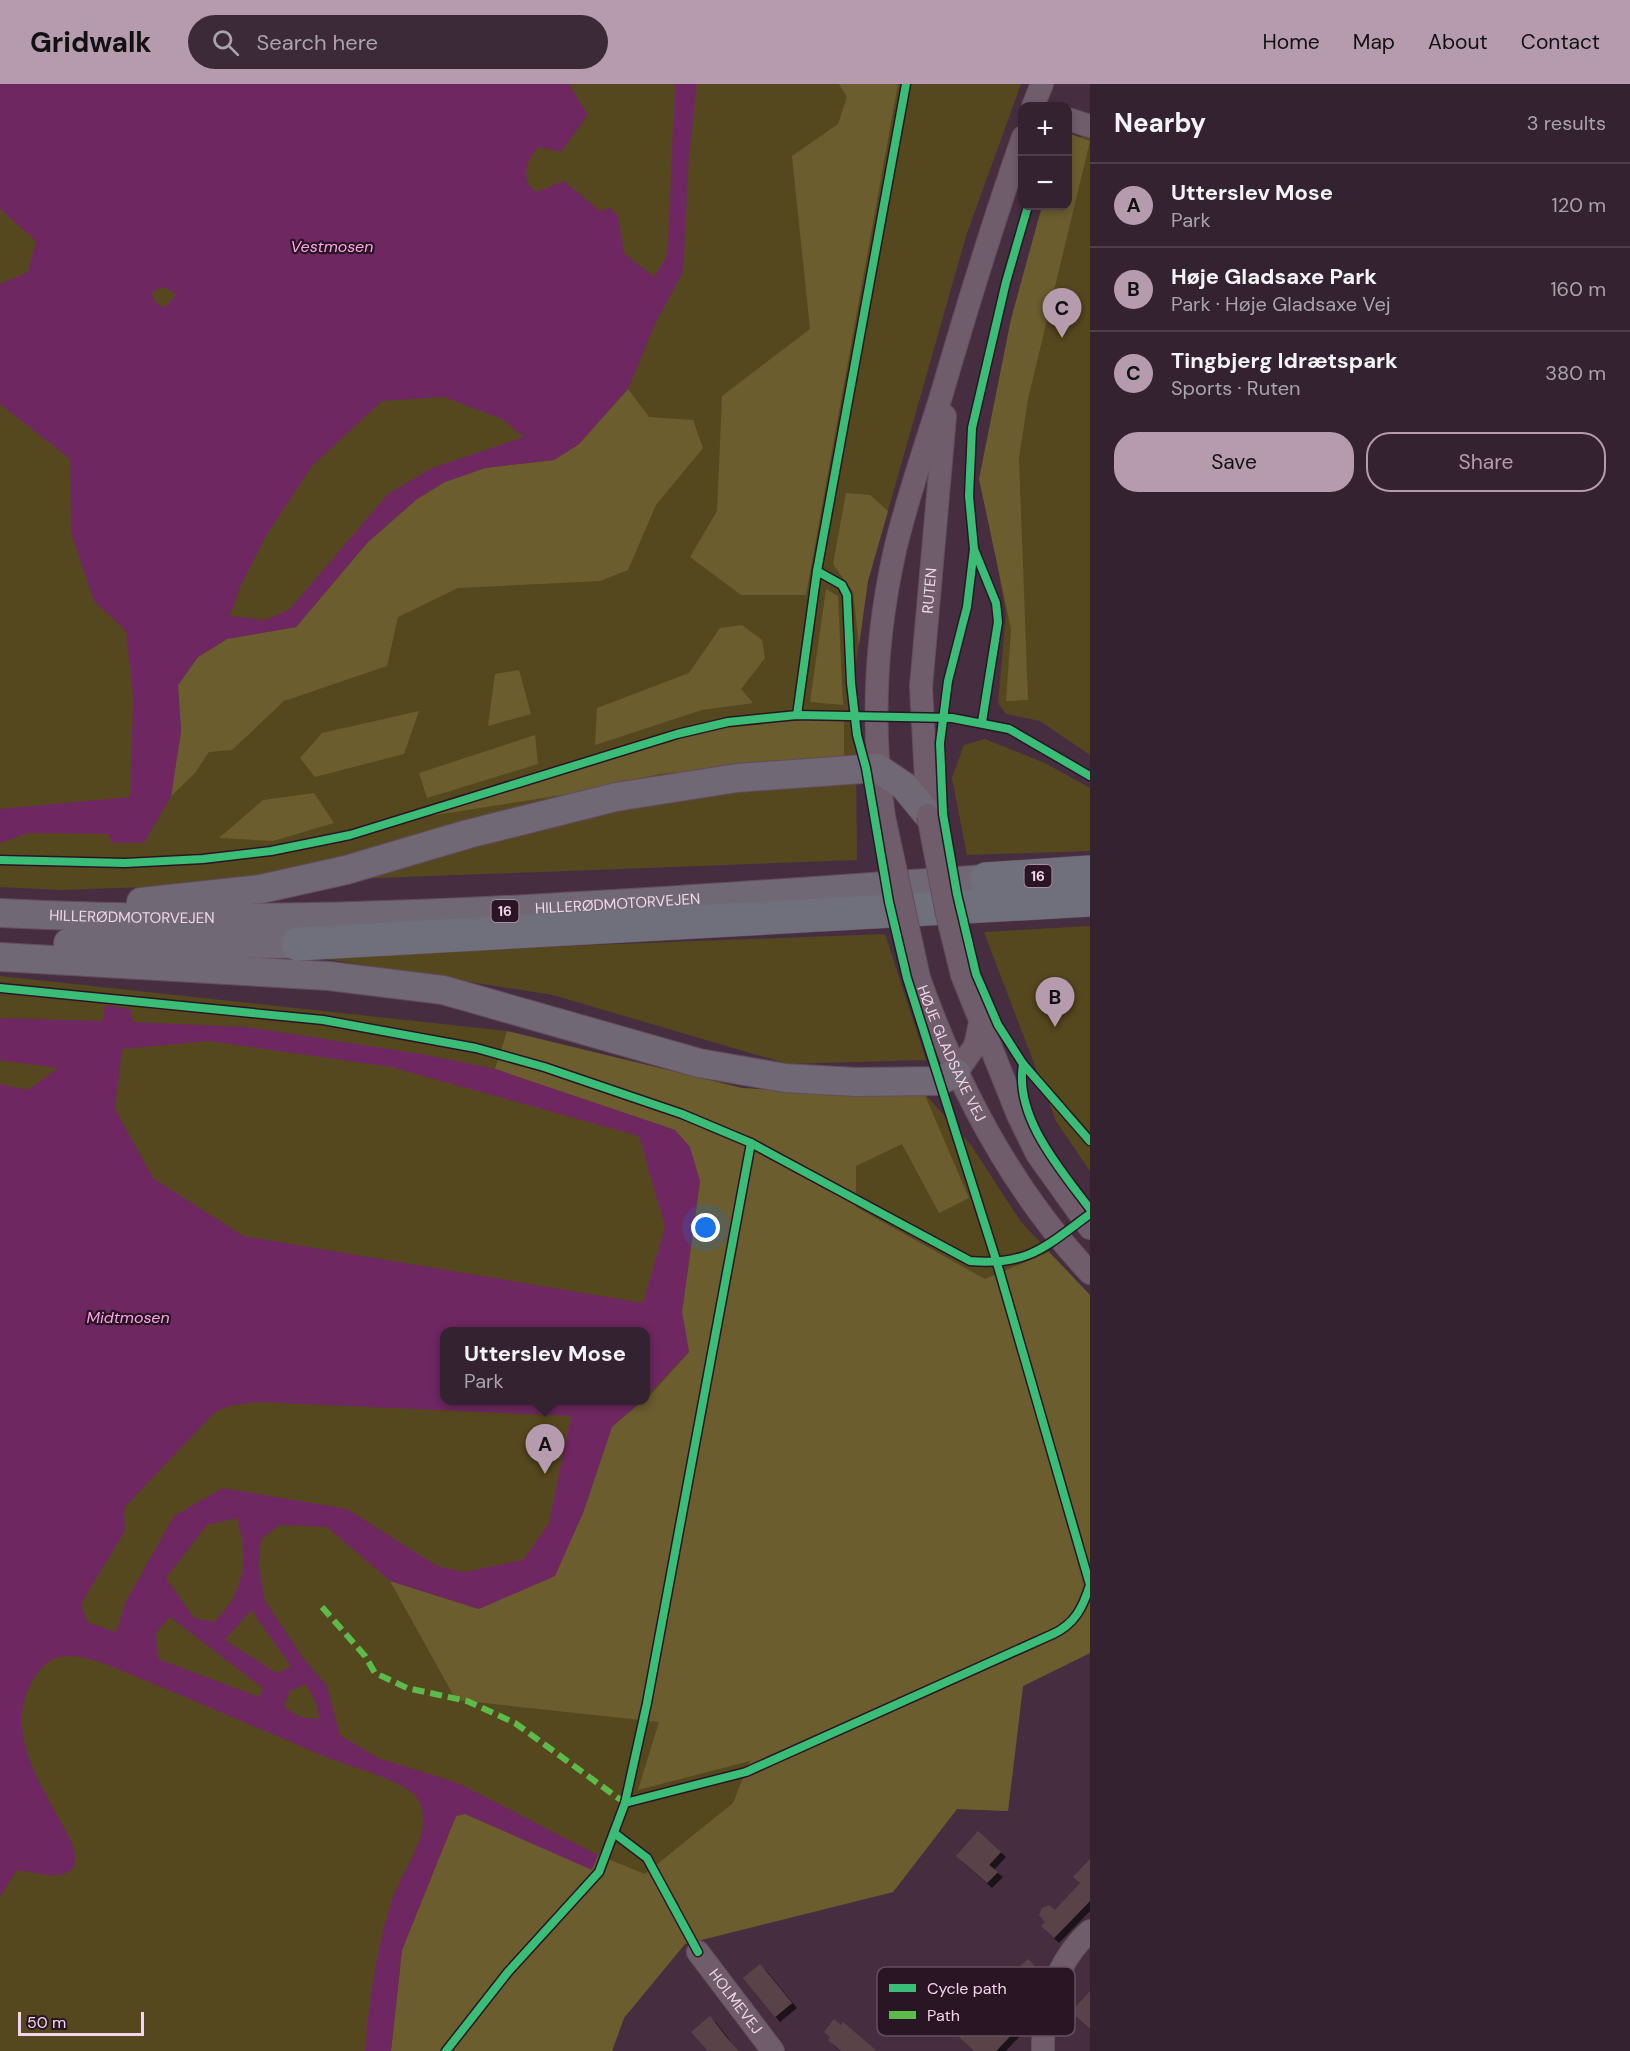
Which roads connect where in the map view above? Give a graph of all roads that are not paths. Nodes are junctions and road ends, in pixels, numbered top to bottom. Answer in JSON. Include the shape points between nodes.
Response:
{"nodes":[{"id":1,"x":1042,"y":84,"type":"edge"},
{"id":2,"x":1035,"y":102,"type":"edge"},
{"id":3,"x":1072,"y":120,"type":"edge"},
{"id":4,"x":1090,"y":126,"type":"edge"},
{"id":5,"x":1018,"y":151,"type":"edge"},
{"id":6,"x":950,"y":366,"type":"junction"},
{"id":7,"x":877,"y":768,"type":"junction"},
{"id":8,"x":928,"y":814,"type":"junction"},
{"id":9,"x":1090,"y":872,"type":"edge"},
{"id":10,"x":986,"y":879,"type":"joint"},
{"id":11,"x":1090,"y":900,"type":"edge"},
{"id":12,"x":12,"y":913,"type":"edge"},
{"id":13,"x":0,"y":940,"type":"edge"},
{"id":14,"x":298,"y":944,"type":"joint"},
{"id":15,"x":0,"y":957,"type":"edge"},
{"id":16,"x":980,"y":1023,"type":"junction"},
{"id":17,"x":956,"y":1073,"type":"junction"},
{"id":18,"x":1090,"y":1228,"type":"edge"},
{"id":19,"x":1090,"y":1273,"type":"edge"},
{"id":20,"x":1090,"y":1931,"type":"edge"},
{"id":21,"x":698,"y":1952,"type":"dead end"},
{"id":22,"x":1063,"y":1967,"type":"edge"},
{"id":23,"x":773,"y":2051,"type":"edge"}],
"edges":[{"from":1,"to":2,"type":"street"},
{"from":3,"to":4,"type":"street"},
{"from":5,"to":6,"type":"street","name":"RUTEN"},
{"from":6,"to":7,"type":"street","name":"RUTEN","via":[[895,549],[882,619],[876,688]]},
{"from":6,"to":8,"type":"street","name":"RUTEN","via":[[921,687]]},
{"from":7,"to":8,"type":"main road","via":[[904,786]]},
{"from":7,"to":12,"type":"main road","via":[[737,778],[616,796],[346,870],[261,889]]},
{"from":7,"to":17,"type":"street","name":"HØJE GLADSAXE VEJ","bridge":true,"via":[[919,978]]},
{"from":8,"to":16,"type":"street","bridge":true,"via":[[962,975]]},
{"from":9,"to":10,"type":"highway","name":"HILLERØDMOTORVEJEN","number":"16"},
{"from":10,"to":12,"type":"main road","name":"HILLERØDMOTORVEJEN","number":"16","via":[[512,910],[225,919]]},
{"from":11,"to":14,"type":"highway","name":"HILLERØDMOTORVEJEN","number":"16"},
{"from":13,"to":14,"type":"main road","name":"HILLERØDMOTORVEJEN","number":"16","via":[[73,944]]},
{"from":15,"to":17,"type":"main road","via":[[329,976],[443,990],[699,1063],[785,1078],[939,1081]]},
{"from":16,"to":17,"type":"street","via":[[975,1046]]},
{"from":16,"to":18,"type":"street","via":[[1037,1154]]},
{"from":17,"to":19,"type":"street","name":"HØJE GLADSAXE VEJ","via":[[995,1144],[1040,1212]]},
{"from":20,"to":22,"type":"street"},
{"from":21,"to":23,"type":"street","name":"HOLMEVEJ"}]}
